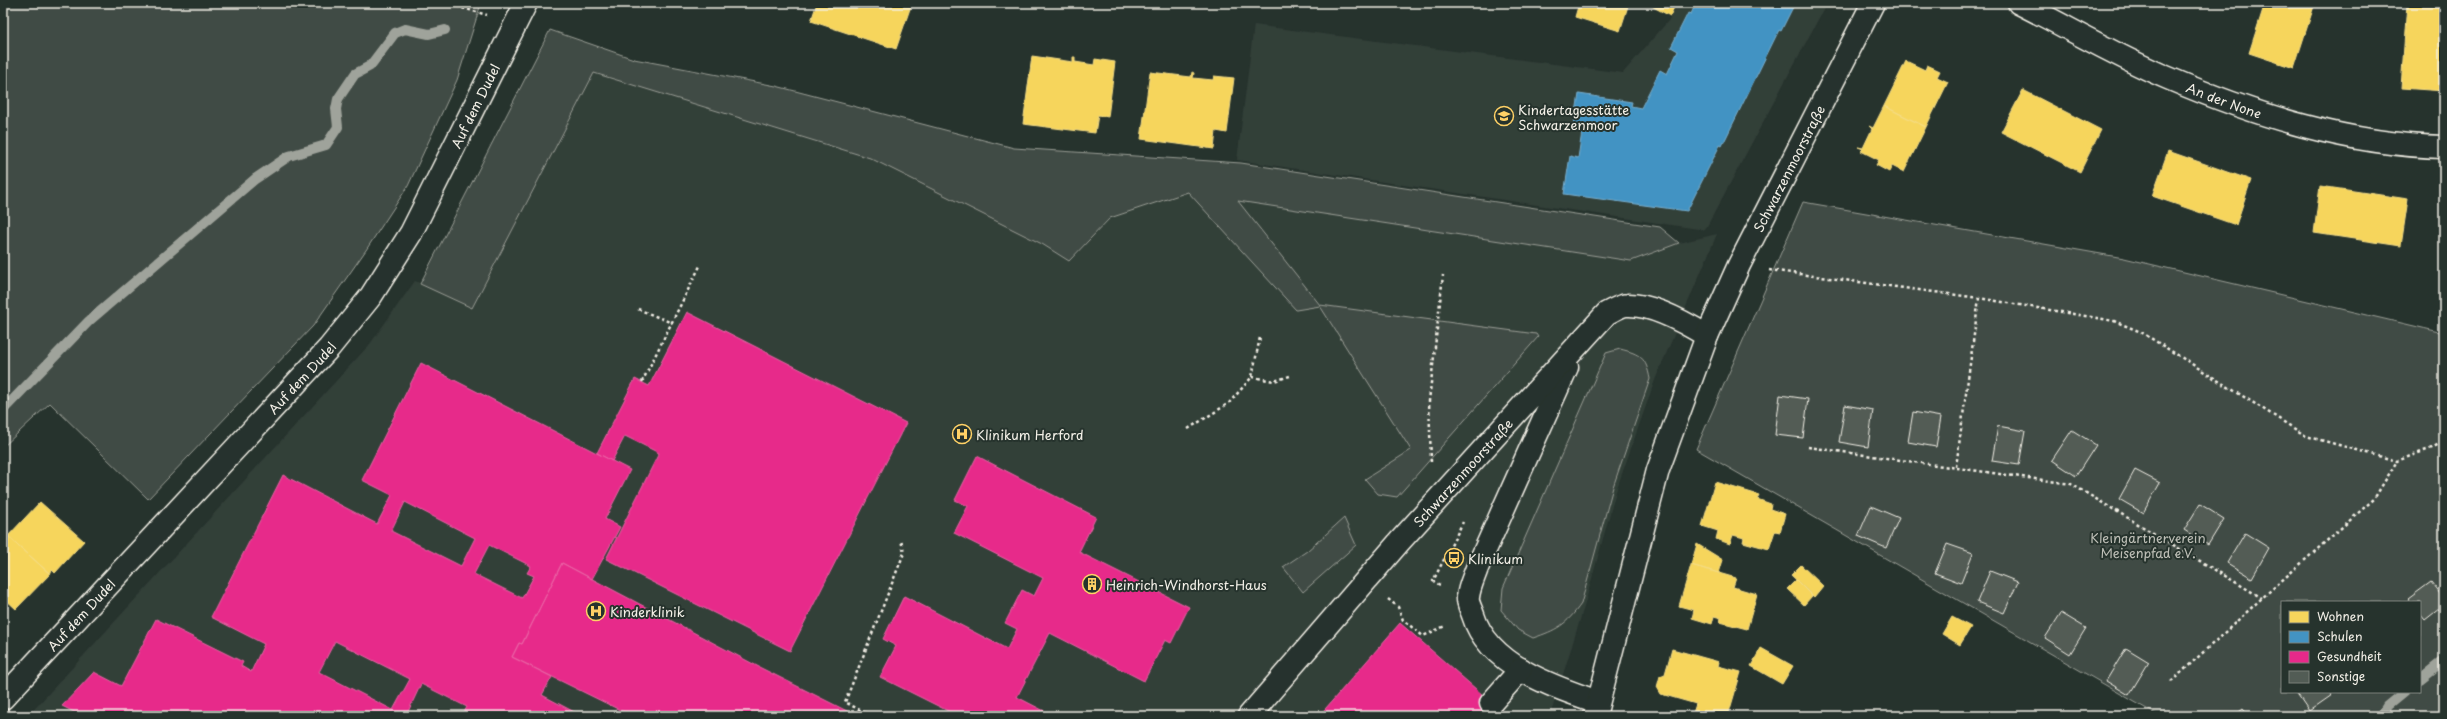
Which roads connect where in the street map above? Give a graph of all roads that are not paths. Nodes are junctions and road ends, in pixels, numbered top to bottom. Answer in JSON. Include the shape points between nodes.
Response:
{"nodes":[{"id":1,"x":526,"y":3,"type":"edge"},
{"id":2,"x":1873,"y":3,"type":"edge"},
{"id":3,"x":2019,"y":3,"type":"edge"},
{"id":4,"x":2444,"y":147,"type":"edge"},
{"id":5,"x":1707,"y":336,"type":"junction"},
{"id":6,"x":1574,"y":350,"type":"junction"},
{"id":7,"x":1521,"y":669,"type":"junction"},
{"id":8,"x":3,"y":698,"type":"edge"},
{"id":9,"x":1491,"y":703,"type":"dead end"},
{"id":10,"x":1596,"y":709,"type":"edge"},
{"id":11,"x":1249,"y":716,"type":"edge"}],
"edges":[{"from":1,"to":8,"type":"street","name":"Auf dem Dudel","via":[[411,233],[372,296],[323,354]]},
{"from":2,"to":5,"type":"street","name":"Schwarzenmoorstraße","via":[[1739,264]]},
{"from":3,"to":4,"type":"street","name":"An der None","via":[[2167,78],[2247,109],[2345,136]]},
{"from":5,"to":6,"type":"street","name":"Schwarzenmoorstraße","via":[[1685,322],[1626,304],[1607,313]]},
{"from":5,"to":10,"type":"street","name":"Schwarzenmoorstraße","via":[[1658,470]]},
{"from":6,"to":7,"type":"street","via":[[1477,568],[1468,598],[1476,624],[1492,648]]},
{"from":6,"to":11,"type":"street","name":"Schwarzenmoorstraße","via":[[1400,541]]},
{"from":7,"to":9,"type":"street"},
{"from":7,"to":10,"type":"street"}]}
